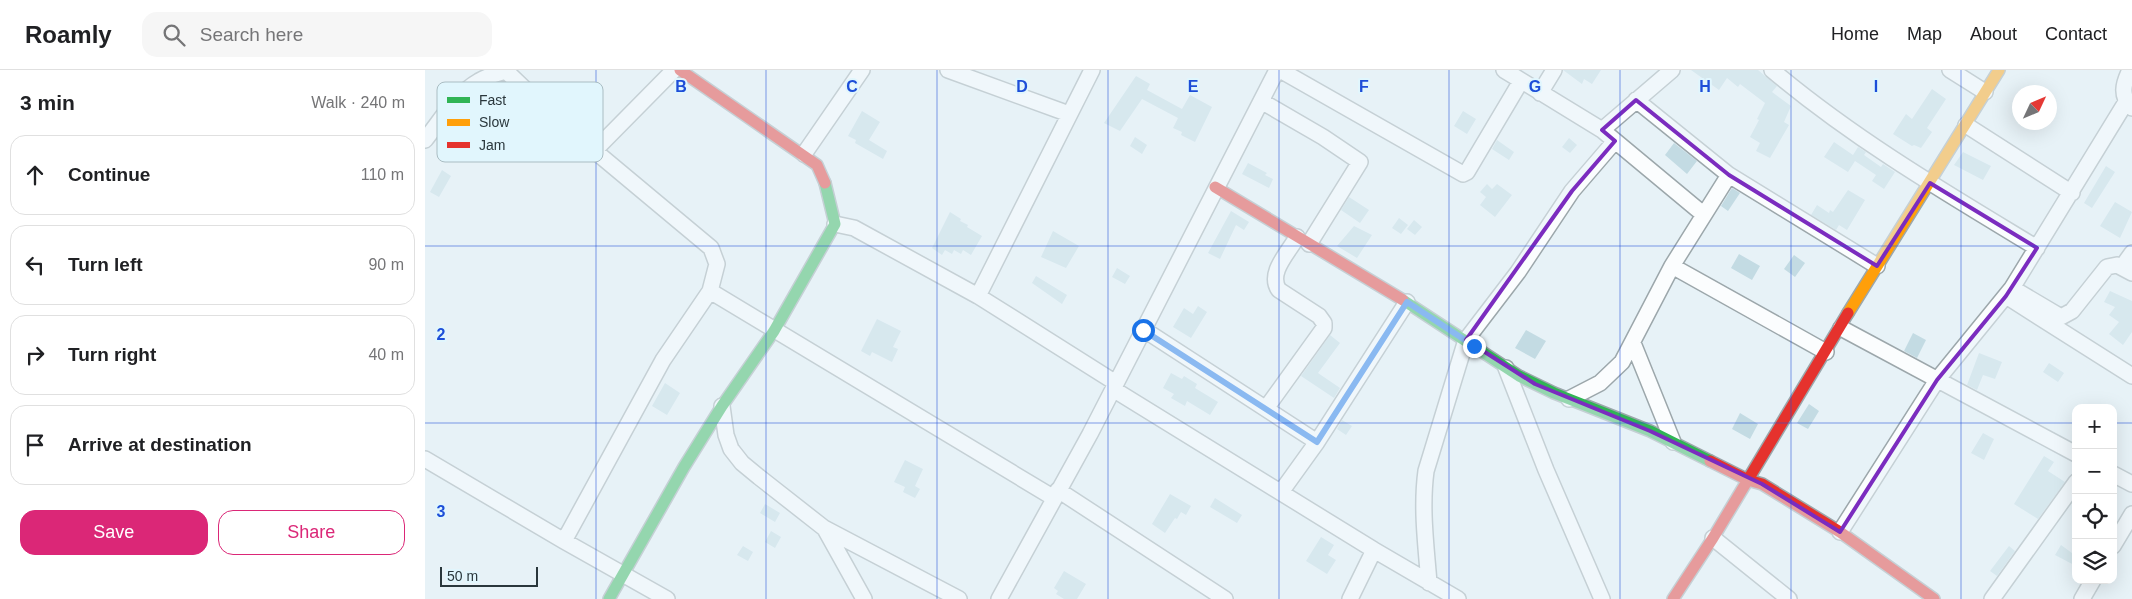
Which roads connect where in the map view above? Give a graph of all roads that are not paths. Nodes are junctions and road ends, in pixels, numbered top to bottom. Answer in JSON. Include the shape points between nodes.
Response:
{"nodes":[{"id":1,"x":505,"y":70,"type":"edge"},
{"id":2,"x":674,"y":70,"type":"edge"},
{"id":3,"x":680,"y":70,"type":"edge"},
{"id":4,"x":862,"y":70,"type":"edge"},
{"id":5,"x":948,"y":70,"type":"edge"},
{"id":6,"x":1092,"y":70,"type":"edge"},
{"id":7,"x":1504,"y":70,"type":"edge"},
{"id":8,"x":1554,"y":70,"type":"edge"},
{"id":9,"x":1672,"y":70,"type":"edge"},
{"id":10,"x":1772,"y":70,"type":"edge"},
{"id":11,"x":1950,"y":70,"type":"edge"},
{"id":12,"x":1999,"y":70,"type":"edge"},
{"id":13,"x":2130,"y":70,"type":"edge"},
{"id":14,"x":1275,"y":71,"type":"edge"},
{"id":15,"x":1521,"y":80,"type":"junction"},
{"id":16,"x":477,"y":82,"type":"edge"},
{"id":17,"x":517,"y":82,"type":"edge"},
{"id":18,"x":1985,"y":92,"type":"junction"},
{"id":19,"x":1540,"y":93,"type":"junction"},
{"id":20,"x":1635,"y":100,"type":"junction"},
{"id":21,"x":1261,"y":101,"type":"junction"},
{"id":22,"x":2129,"y":105,"type":"edge"},
{"id":23,"x":1069,"y":114,"type":"junction"},
{"id":24,"x":437,"y":124,"type":"edge"},
{"id":25,"x":1966,"y":124,"type":"junction"},
{"id":26,"x":1602,"y":130,"type":"junction"},
{"id":27,"x":425,"y":140,"type":"edge"},
{"id":28,"x":1615,"y":141,"type":"junction"},
{"id":29,"x":603,"y":142,"type":"edge"},
{"id":30,"x":804,"y":154,"type":"junction"},
{"id":31,"x":603,"y":157,"type":"edge"},
{"id":32,"x":1729,"y":175,"type":"junction"},
{"id":33,"x":1930,"y":183,"type":"junction"},
{"id":34,"x":1215,"y":187,"type":"junction"},
{"id":35,"x":2072,"y":193,"type":"junction"},
{"id":36,"x":1703,"y":214,"type":"junction"},
{"id":37,"x":835,"y":224,"type":"junction"},
{"id":38,"x":1303,"y":241,"type":"junction"},
{"id":39,"x":2037,"y":248,"type":"junction"},
{"id":40,"x":2132,"y":253,"type":"edge"},
{"id":41,"x":1672,"y":266,"type":"junction"},
{"id":42,"x":1877,"y":266,"type":"junction"},
{"id":43,"x":2127,"y":270,"type":"edge"},
{"id":44,"x":710,"y":291,"type":"junction"},
{"id":45,"x":2009,"y":292,"type":"junction"},
{"id":46,"x":978,"y":296,"type":"junction"},
{"id":47,"x":1407,"y":302,"type":"junction"},
{"id":48,"x":1841,"y":328,"type":"junction"},
{"id":49,"x":1143,"y":330,"type":"junction"},
{"id":50,"x":774,"y":331,"type":"junction"},
{"id":51,"x":1466,"y":340,"type":"junction"},
{"id":52,"x":1633,"y":343,"type":"junction"},
{"id":53,"x":1825,"y":352,"type":"junction"},
{"id":54,"x":1506,"y":368,"type":"junction"},
{"id":55,"x":2132,"y":376,"type":"edge"},
{"id":56,"x":1937,"y":380,"type":"junction"},
{"id":57,"x":1115,"y":386,"type":"junction"},
{"id":58,"x":1569,"y":399,"type":"junction"},
{"id":59,"x":722,"y":406,"type":"junction"},
{"id":60,"x":1267,"y":408,"type":"junction"},
{"id":61,"x":1317,"y":442,"type":"junction"},
{"id":62,"x":1673,"y":442,"type":"junction"},
{"id":63,"x":2072,"y":452,"type":"edge"},
{"id":64,"x":425,"y":459,"type":"edge"},
{"id":65,"x":2117,"y":476,"type":"edge"},
{"id":66,"x":1748,"y":480,"type":"junction"},
{"id":67,"x":2132,"y":484,"type":"edge"},
{"id":68,"x":2072,"y":488,"type":"edge"},
{"id":69,"x":1281,"y":492,"type":"junction"},
{"id":70,"x":1056,"y":494,"type":"junction"},
{"id":71,"x":2132,"y":514,"type":"edge"},
{"id":72,"x":825,"y":528,"type":"junction"},
{"id":73,"x":1840,"y":532,"type":"junction"},
{"id":74,"x":1713,"y":538,"type":"junction"},
{"id":75,"x":2117,"y":539,"type":"edge"},
{"id":76,"x":563,"y":541,"type":"junction"},
{"id":77,"x":1374,"y":550,"type":"junction"},
{"id":78,"x":622,"y":574,"type":"junction"},
{"id":79,"x":1429,"y":583,"type":"junction"},
{"id":80,"x":2091,"y":584,"type":"edge"},
{"id":81,"x":1004,"y":597,"type":"edge"},
{"id":82,"x":609,"y":599,"type":"edge"},
{"id":83,"x":667,"y":599,"type":"edge"},
{"id":84,"x":864,"y":599,"type":"edge"},
{"id":85,"x":959,"y":599,"type":"edge"},
{"id":86,"x":1225,"y":599,"type":"edge"},
{"id":87,"x":1350,"y":599,"type":"edge"},
{"id":88,"x":1458,"y":599,"type":"edge"},
{"id":89,"x":1602,"y":599,"type":"edge"},
{"id":90,"x":1673,"y":599,"type":"edge"},
{"id":91,"x":1789,"y":599,"type":"edge"},
{"id":92,"x":1934,"y":599,"type":"edge"},
{"id":93,"x":1992,"y":599,"type":"edge"},
{"id":94,"x":2082,"y":599,"type":"edge"}],
"edges":[{"from":1,"to":16,"type":"street"},
{"from":1,"to":17,"type":"street"},
{"from":2,"to":29,"type":"street"},
{"from":3,"to":30,"type":"street"},
{"from":4,"to":30,"type":"street"},
{"from":5,"to":23,"type":"street"},
{"from":6,"to":23,"type":"street"},
{"from":7,"to":15,"type":"street"},
{"from":8,"to":19,"type":"street"},
{"from":9,"to":20,"type":"street"},
{"from":10,"to":33,"type":"street","via":[[1850,130]]},
{"from":11,"to":18,"type":"street"},
{"from":12,"to":18,"type":"street"},
{"from":13,"to":22,"type":"street","via":[[2123,82]]},
{"from":14,"to":15,"type":"street","via":[[1463,174]]},
{"from":14,"to":21,"type":"street"},
{"from":15,"to":19,"type":"street"},
{"from":18,"to":25,"type":"street"},
{"from":19,"to":26,"type":"street"},
{"from":20,"to":26,"type":"street"},
{"from":20,"to":32,"type":"street"},
{"from":21,"to":34,"type":"street"},
{"from":21,"to":38,"type":"street","via":[[1360,162]]},
{"from":22,"to":35,"type":"street"},
{"from":23,"to":46,"type":"street"},
{"from":24,"to":27,"type":"street"},
{"from":25,"to":33,"type":"street"},
{"from":25,"to":35,"type":"street"},
{"from":26,"to":28,"type":"street"},
{"from":28,"to":36,"type":"street"},
{"from":28,"to":51,"type":"street","via":[[1572,191],[1518,272]]},
{"from":30,"to":37,"type":"street","via":[[824,176],[828,207]]},
{"from":31,"to":44,"type":"street","via":[[711,248],[717,264]]},
{"from":32,"to":36,"type":"street"},
{"from":32,"to":42,"type":"street"},
{"from":33,"to":39,"type":"street"},
{"from":33,"to":42,"type":"street"},
{"from":34,"to":38,"type":"street"},
{"from":34,"to":49,"type":"street"},
{"from":35,"to":39,"type":"street"},
{"from":36,"to":41,"type":"street"},
{"from":37,"to":46,"type":"street","via":[[854,228]]},
{"from":37,"to":50,"type":"street"},
{"from":38,"to":47,"type":"street"},
{"from":38,"to":60,"type":"street","via":[[1276,272],[1275,285],[1319,316],[1324,328]]},
{"from":39,"to":45,"type":"street"},
{"from":40,"to":43,"type":"street"},
{"from":41,"to":52,"type":"street"},
{"from":41,"to":53,"type":"street"},
{"from":42,"to":48,"type":"street"},
{"from":43,"to":45,"type":"street","via":[[2111,265],[2107,267],[2065,316],[2058,316]]},
{"from":44,"to":50,"type":"street"},
{"from":44,"to":76,"type":"street","via":[[663,360]]},
{"from":45,"to":55,"type":"street"},
{"from":45,"to":56,"type":"street"},
{"from":46,"to":57,"type":"street"},
{"from":47,"to":51,"type":"street"},
{"from":47,"to":61,"type":"street"},
{"from":48,"to":53,"type":"street"},
{"from":48,"to":56,"type":"street"},
{"from":49,"to":57,"type":"street"},
{"from":49,"to":60,"type":"street"},
{"from":50,"to":59,"type":"street"},
{"from":50,"to":70,"type":"street"},
{"from":51,"to":54,"type":"street"},
{"from":51,"to":79,"type":"street","via":[[1426,471],[1423,516]]},
{"from":52,"to":58,"type":"street","via":[[1611,374]]},
{"from":52,"to":62,"type":"street"},
{"from":53,"to":66,"type":"street"},
{"from":54,"to":58,"type":"street"},
{"from":54,"to":89,"type":"street"},
{"from":56,"to":63,"type":"street"},
{"from":56,"to":73,"type":"street"},
{"from":57,"to":69,"type":"street"},
{"from":57,"to":70,"type":"street"},
{"from":58,"to":62,"type":"street"},
{"from":59,"to":72,"type":"street","via":[[731,449],[742,463]]},
{"from":59,"to":78,"type":"street"},
{"from":60,"to":61,"type":"street"},
{"from":61,"to":69,"type":"street"},
{"from":62,"to":66,"type":"street"},
{"from":64,"to":76,"type":"street"},
{"from":65,"to":67,"type":"street"},
{"from":66,"to":73,"type":"street","via":[[1762,484]]},
{"from":66,"to":74,"type":"street"},
{"from":68,"to":93,"type":"street"},
{"from":69,"to":77,"type":"street"},
{"from":70,"to":81,"type":"street"},
{"from":70,"to":86,"type":"street"},
{"from":71,"to":75,"type":"street"},
{"from":72,"to":84,"type":"street"},
{"from":72,"to":85,"type":"street"},
{"from":73,"to":92,"type":"street"},
{"from":74,"to":90,"type":"street"},
{"from":74,"to":91,"type":"street"},
{"from":76,"to":78,"type":"street"},
{"from":77,"to":79,"type":"street"},
{"from":77,"to":87,"type":"street"},
{"from":78,"to":82,"type":"street"},
{"from":78,"to":83,"type":"street"},
{"from":79,"to":88,"type":"street"},
{"from":80,"to":94,"type":"street"}]}
